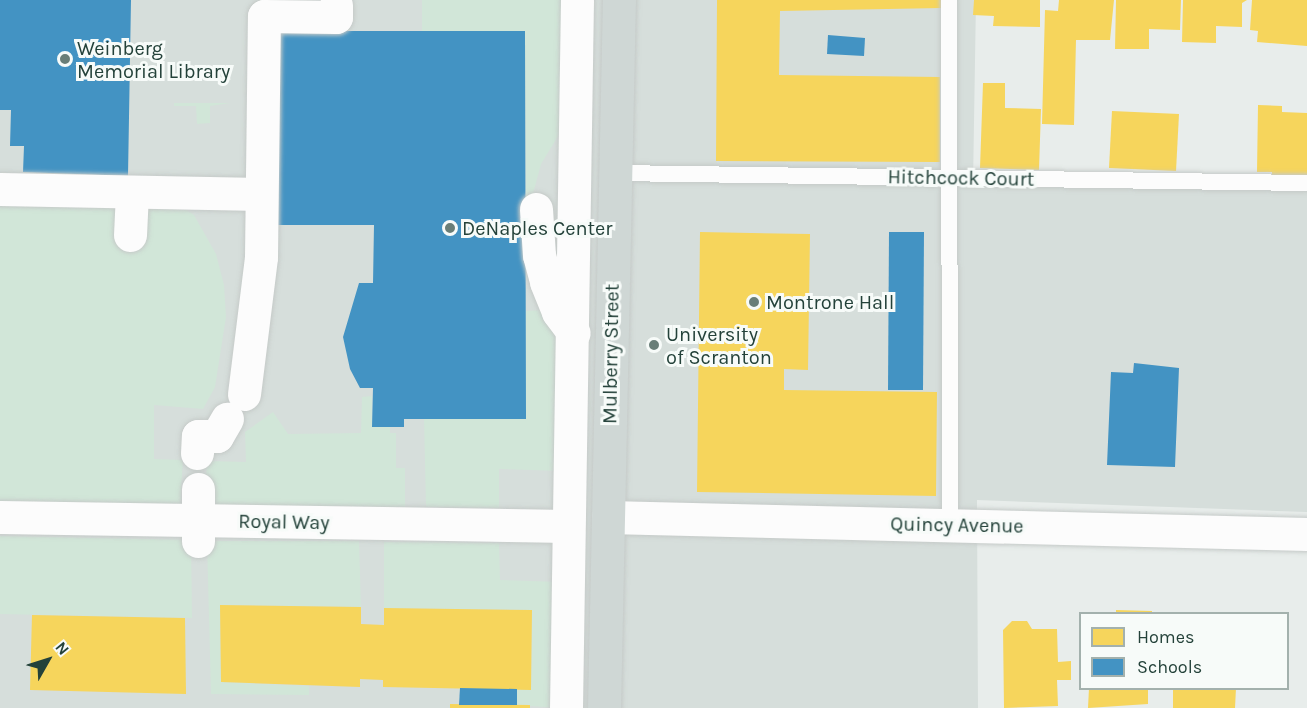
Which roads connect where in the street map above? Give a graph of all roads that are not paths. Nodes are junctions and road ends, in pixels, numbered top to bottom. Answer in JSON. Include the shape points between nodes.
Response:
{"nodes":[{"id":1,"x":577,"y":0,"type":"edge"},
{"id":2,"x":619,"y":0,"type":"edge"},
{"id":3,"x":949,"y":0,"type":"edge"},
{"id":4,"x":336,"y":5,"type":"dead end"},
{"id":5,"x":615,"y":173,"type":"junction"},
{"id":6,"x":949,"y":177,"type":"junction"},
{"id":7,"x":1307,"y":183,"type":"edge"},
{"id":8,"x":0,"y":189,"type":"edge"},
{"id":9,"x":132,"y":192,"type":"junction"},
{"id":10,"x":261,"y":194,"type":"junction"},
{"id":11,"x":536,"y":209,"type":"dead end"},
{"id":12,"x":130,"y":235,"type":"dead end"},
{"id":13,"x":574,"y":333,"type":"junction"},
{"id":14,"x":197,"y":453,"type":"dead end"},
{"id":15,"x":0,"y":517,"type":"edge"},
{"id":16,"x":608,"y":517,"type":"junction"},
{"id":17,"x":950,"y":525,"type":"junction"},
{"id":18,"x":568,"y":526,"type":"junction"},
{"id":19,"x":1307,"y":534,"type":"edge"},
{"id":20,"x":566,"y":708,"type":"edge"},
{"id":21,"x":604,"y":708,"type":"edge"}],
"edges":[{"from":1,"to":13,"type":"street"},
{"from":2,"to":5,"type":"main road","name":"Mulberry Street"},
{"from":3,"to":6,"type":"lane"},
{"from":4,"to":10,"type":"street","via":[[336,16],[264,16]]},
{"from":5,"to":6,"type":"lane","name":"Hitchcock Court"},
{"from":5,"to":16,"type":"main road","name":"Mulberry Street"},
{"from":6,"to":7,"type":"lane","name":"Hitchcock Court"},
{"from":6,"to":17,"type":"lane"},
{"from":8,"to":9,"type":"street"},
{"from":9,"to":10,"type":"street"},
{"from":9,"to":12,"type":"street"},
{"from":10,"to":14,"type":"street","via":[[261,257],[236,407],[217,436],[198,436]]},
{"from":11,"to":13,"type":"street","via":[[539,255],[546,282],[558,312]]},
{"from":13,"to":18,"type":"street"},
{"from":15,"to":18,"type":"street","name":"Royal Way","via":[[198,517],[370,532]]},
{"from":16,"to":17,"type":"street","name":"Quincy Avenue"},
{"from":16,"to":21,"type":"main road","name":"Mulberry Street"},
{"from":17,"to":19,"type":"street","name":"Quincy Avenue"},
{"from":18,"to":20,"type":"street"}]}
